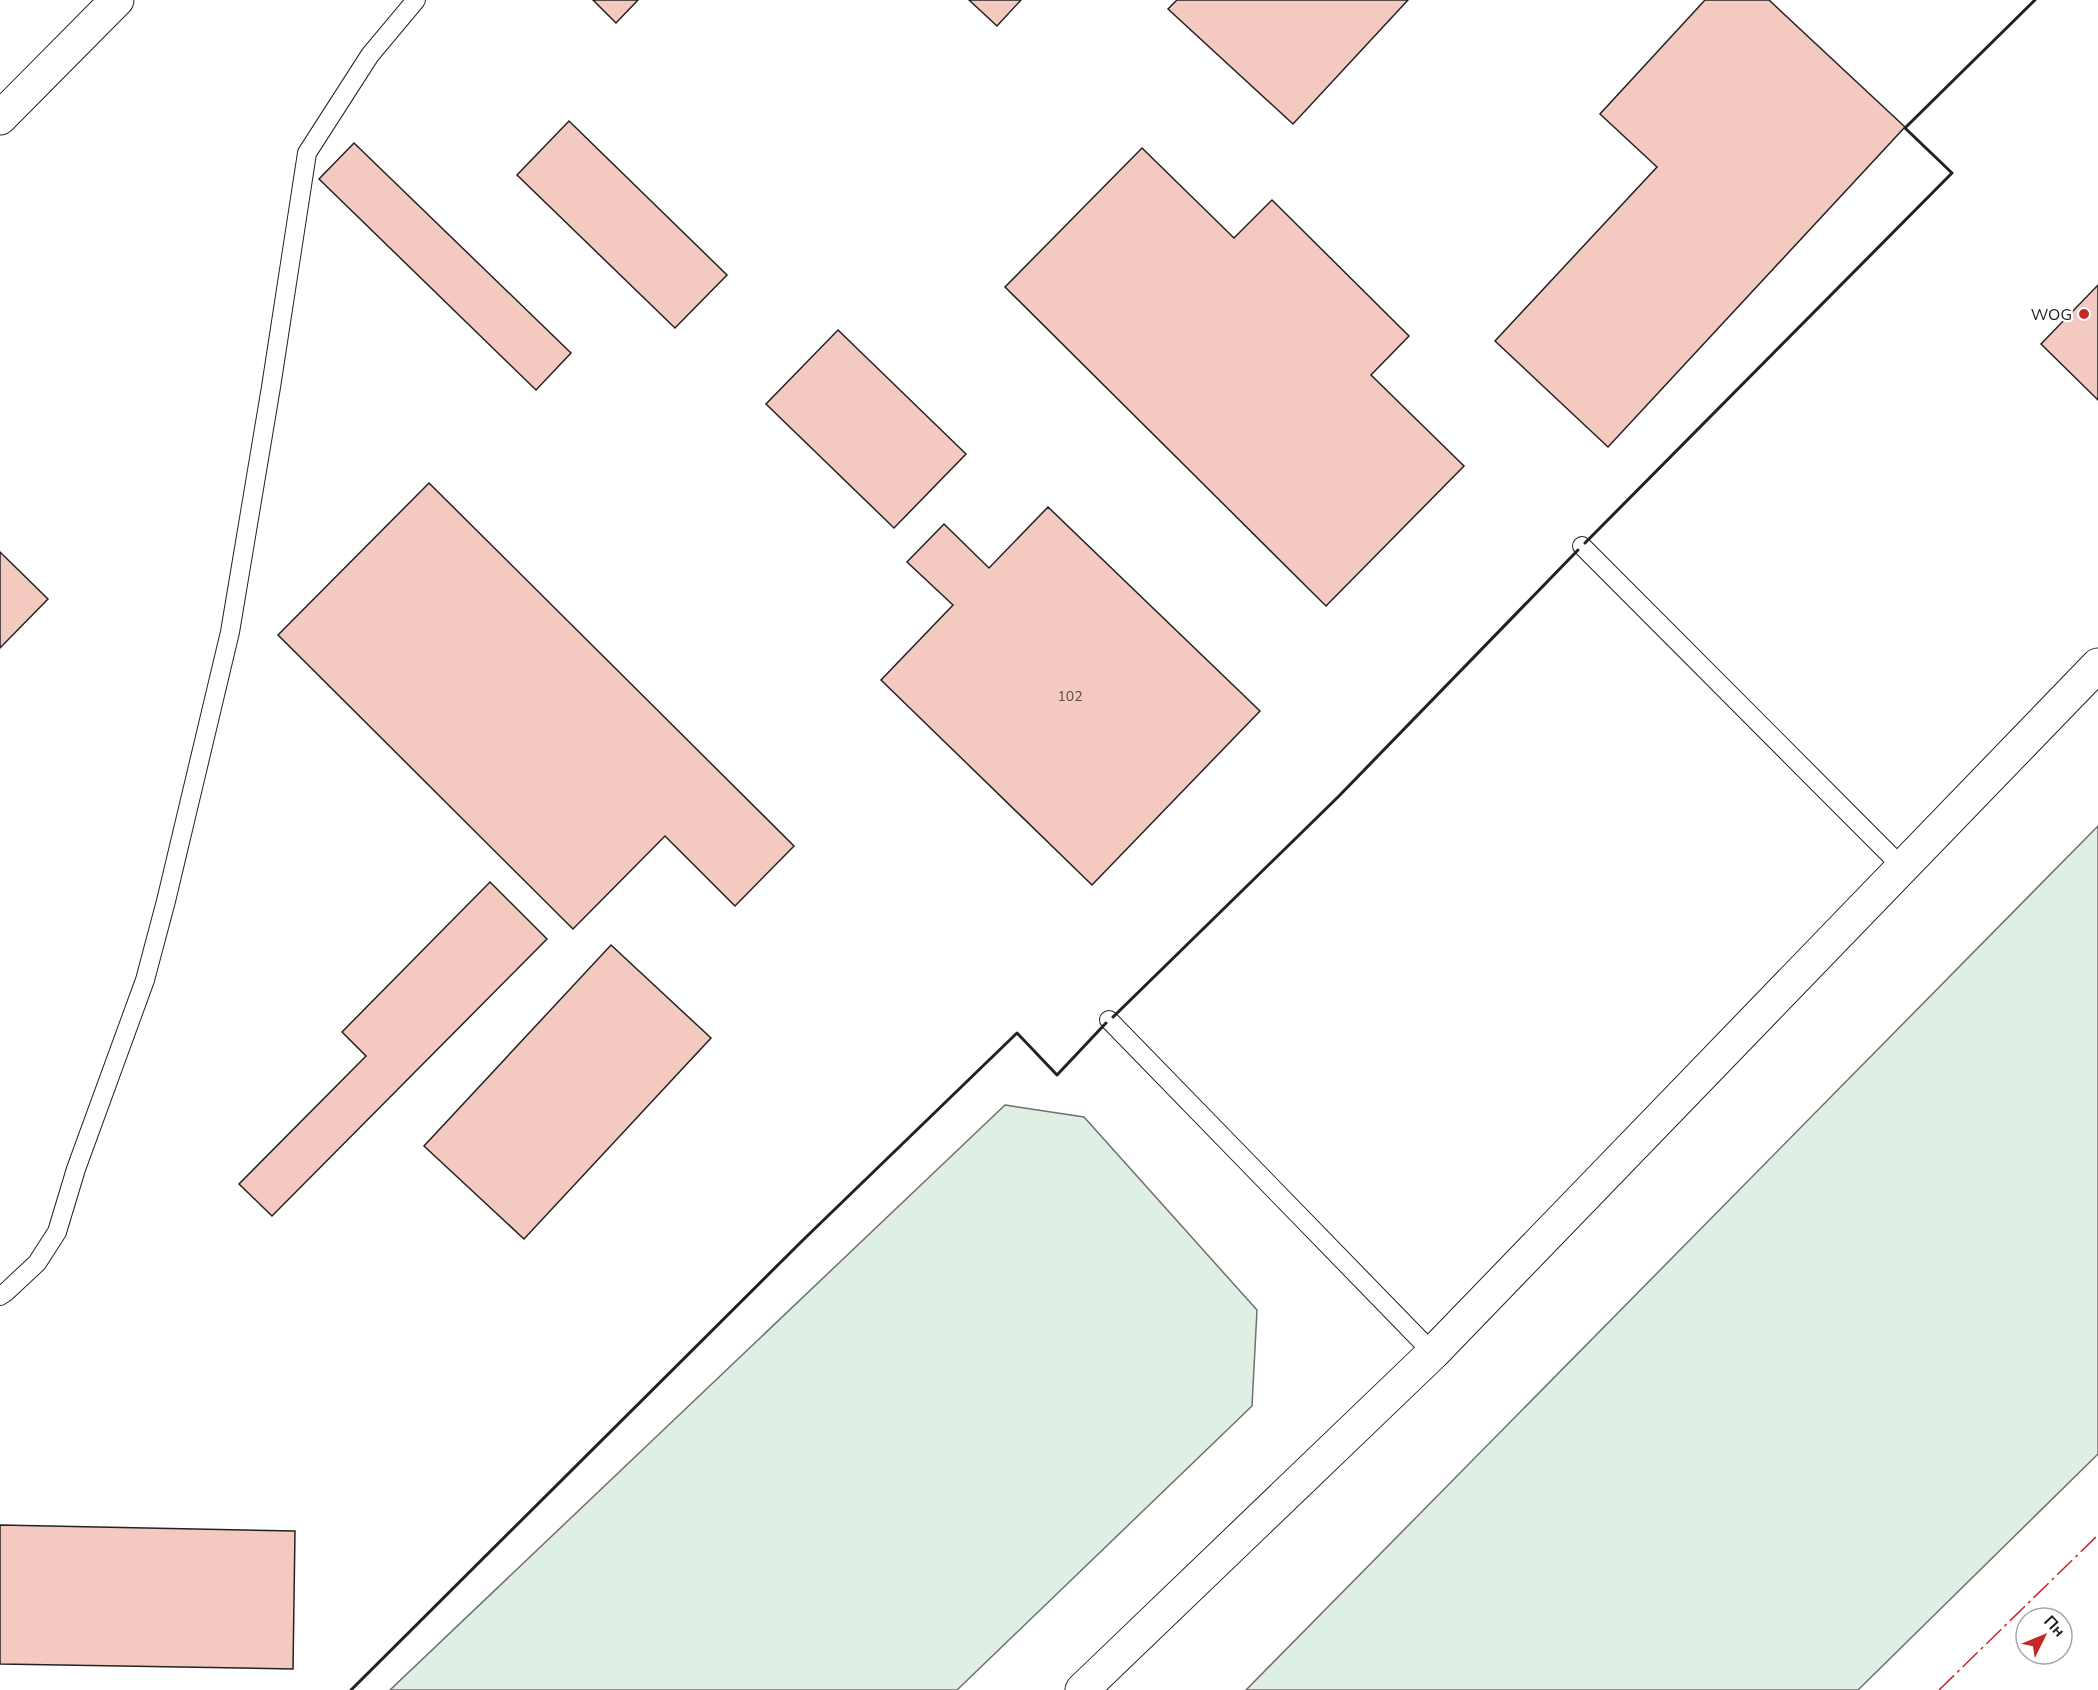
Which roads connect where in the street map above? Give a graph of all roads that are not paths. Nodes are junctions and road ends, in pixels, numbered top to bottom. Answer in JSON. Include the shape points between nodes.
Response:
{"nodes":[{"id":1,"x":117,"y":0,"type":"edge"},
{"id":2,"x":416,"y":0,"type":"edge"},
{"id":3,"x":0,"y":118,"type":"edge"},
{"id":4,"x":1582,"y":546,"type":"dead end"},
{"id":5,"x":2098,"y":665,"type":"edge"},
{"id":6,"x":1903,"y":868,"type":"junction"},
{"id":7,"x":1109,"y":1020,"type":"dead end"},
{"id":8,"x":0,"y":1296,"type":"edge"},
{"id":9,"x":1433,"y":1353,"type":"junction"},
{"id":10,"x":1082,"y":1690,"type":"edge"}],
"edges":[{"from":1,"to":3,"type":"main road"},
{"from":2,"to":8,"type":"lane","via":[[370,54],[307,153],[230,632],[145,980],[57,1232],[37,1263]]},
{"from":4,"to":6,"type":"lane"},
{"from":5,"to":6,"type":"main road"},
{"from":6,"to":9,"type":"main road"},
{"from":7,"to":9,"type":"lane"},
{"from":9,"to":10,"type":"main road"}]}
